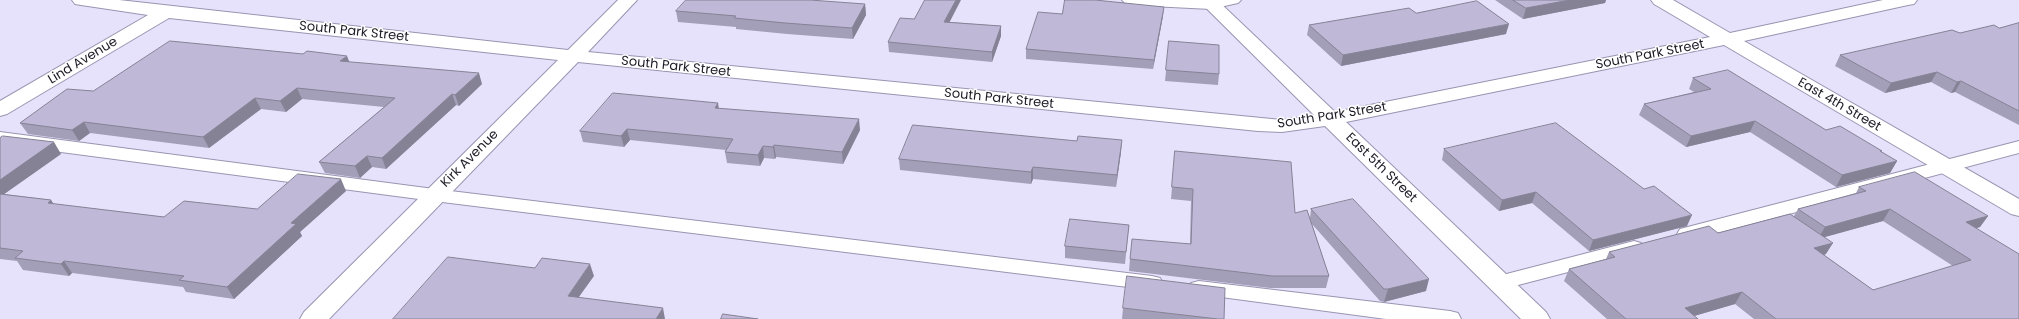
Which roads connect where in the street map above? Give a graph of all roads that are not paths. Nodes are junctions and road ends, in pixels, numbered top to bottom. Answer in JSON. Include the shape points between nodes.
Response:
{"nodes":[{"id":1,"x":80,"y":0,"type":"edge"},
{"id":2,"x":628,"y":0,"type":"edge"},
{"id":3,"x":1130,"y":0,"type":"edge"},
{"id":4,"x":1233,"y":0,"type":"edge"},
{"id":5,"x":1660,"y":0,"type":"edge"},
{"id":6,"x":1908,"y":0,"type":"edge"},
{"id":7,"x":1209,"y":2,"type":"edge"},
{"id":8,"x":166,"y":12,"type":"junction"},
{"id":9,"x":1728,"y":39,"type":"junction"},
{"id":10,"x":573,"y":56,"type":"junction"},
{"id":11,"x":0,"y":110,"type":"edge"},
{"id":12,"x":1330,"y":119,"type":"junction"},
{"id":13,"x":0,"y":138,"type":"edge"},
{"id":14,"x":2019,"y":147,"type":"edge"},
{"id":15,"x":1945,"y":167,"type":"junction"},
{"id":16,"x":434,"y":195,"type":"junction"},
{"id":17,"x":2019,"y":209,"type":"edge"},
{"id":18,"x":1499,"y":283,"type":"junction"},
{"id":19,"x":313,"y":319,"type":"edge"},
{"id":20,"x":1450,"y":319,"type":"edge"},
{"id":21,"x":1537,"y":319,"type":"edge"}],
"edges":[{"from":1,"to":8,"type":"street","name":"South Park Street"},
{"from":2,"to":10,"type":"street","name":"Kirk Avenue"},
{"from":3,"to":7,"type":"lane"},
{"from":4,"to":7,"type":"lane"},
{"from":5,"to":9,"type":"street","name":"East 4th Street"},
{"from":6,"to":9,"type":"street","name":"South Park Street"},
{"from":7,"to":12,"type":"street","name":"East 5th Street"},
{"from":8,"to":10,"type":"street","name":"South Park Street"},
{"from":8,"to":11,"type":"street","name":"Lind Avenue"},
{"from":9,"to":12,"type":"street","name":"South Park Street"},
{"from":9,"to":15,"type":"street","name":"East 4th Street"},
{"from":10,"to":12,"type":"street","name":"South Park Street","via":[[1258,125],[1282,126]]},
{"from":10,"to":16,"type":"street","name":"Kirk Avenue"},
{"from":12,"to":18,"type":"street","name":"East 5th Street"},
{"from":13,"to":16,"type":"lane"},
{"from":14,"to":15,"type":"lane"},
{"from":15,"to":17,"type":"street","name":"East 4th Street"},
{"from":15,"to":18,"type":"lane"},
{"from":16,"to":19,"type":"street","name":"Kirk Avenue"},
{"from":16,"to":20,"type":"lane"},
{"from":18,"to":21,"type":"street","name":"East 5th Street"}]}
